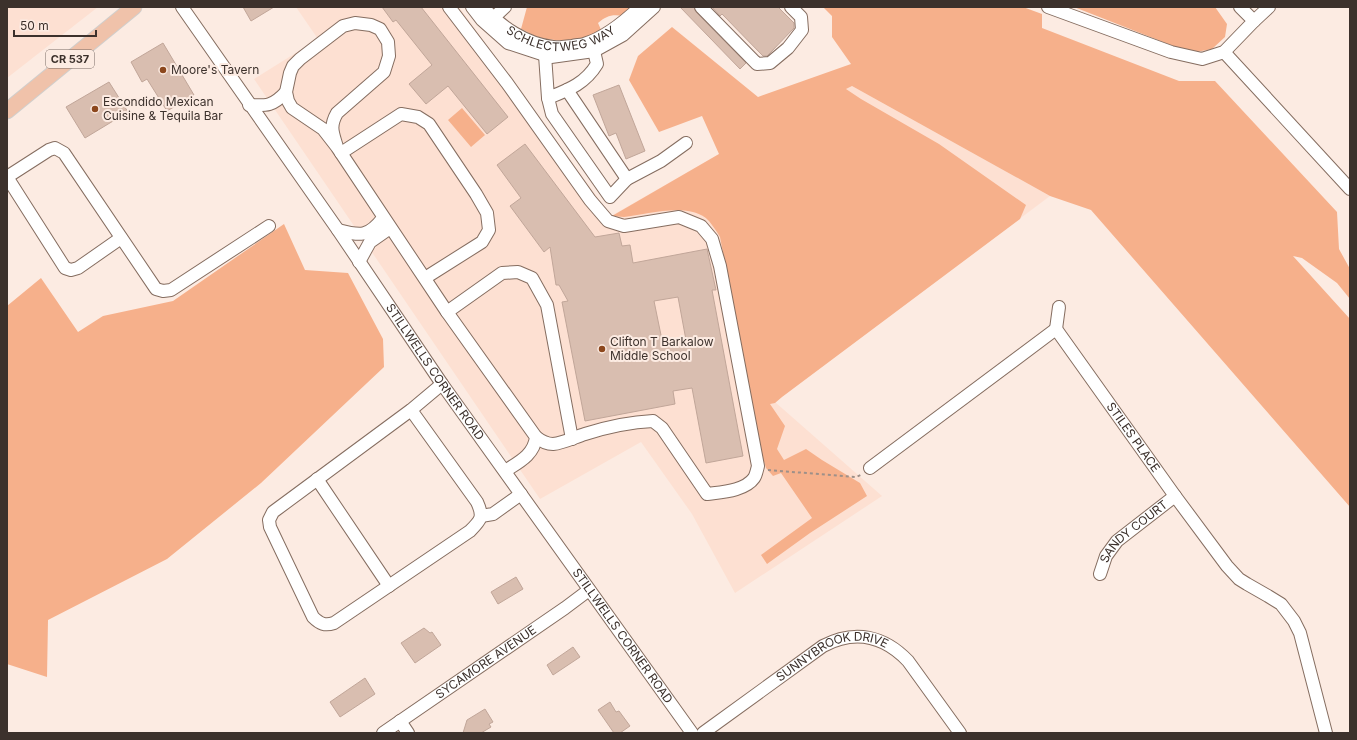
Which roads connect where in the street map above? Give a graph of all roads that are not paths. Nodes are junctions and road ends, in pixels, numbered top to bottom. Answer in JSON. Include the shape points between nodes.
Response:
{"nodes":[{"id":1,"x":134,"y":7,"type":"edge"},
{"id":2,"x":182,"y":7,"type":"edge"},
{"id":3,"x":450,"y":7,"type":"edge"},
{"id":4,"x":472,"y":7,"type":"edge"},
{"id":5,"x":483,"y":7,"type":"edge"},
{"id":6,"x":505,"y":7,"type":"edge"},
{"id":7,"x":640,"y":7,"type":"edge"},
{"id":8,"x":654,"y":7,"type":"edge"},
{"id":9,"x":700,"y":7,"type":"edge"},
{"id":10,"x":791,"y":7,"type":"edge"},
{"id":11,"x":1048,"y":7,"type":"edge"},
{"id":12,"x":1240,"y":7,"type":"edge"},
{"id":13,"x":1269,"y":7,"type":"edge"},
{"id":14,"x":490,"y":21,"type":"junction"},
{"id":15,"x":1254,"y":21,"type":"junction"},
{"id":16,"x":546,"y":50,"type":"junction"},
{"id":17,"x":594,"y":51,"type":"junction"},
{"id":18,"x":1224,"y":52,"type":"junction"},
{"id":19,"x":567,"y":90,"type":"junction"},
{"id":20,"x":286,"y":92,"type":"junction"},
{"id":21,"x":548,"y":98,"type":"junction"},
{"id":22,"x":249,"y":105,"type":"junction"},
{"id":23,"x":7,"y":111,"type":"edge"},
{"id":24,"x":686,"y":143,"type":"dead end"},
{"id":25,"x":339,"y":150,"type":"junction"},
{"id":26,"x":7,"y":177,"type":"edge"},
{"id":27,"x":627,"y":179,"type":"junction"},
{"id":28,"x":1350,"y":189,"type":"edge"},
{"id":29,"x":383,"y":218,"type":"junction"},
{"id":30,"x":269,"y":226,"type":"dead end"},
{"id":31,"x":390,"y":228,"type":"junction"},
{"id":32,"x":338,"y":230,"type":"junction"},
{"id":33,"x":121,"y":238,"type":"junction"},
{"id":34,"x":359,"y":262,"type":"junction"},
{"id":35,"x":425,"y":278,"type":"junction"},
{"id":36,"x":1059,"y":307,"type":"dead end"},
{"id":37,"x":447,"y":312,"type":"junction"},
{"id":38,"x":1056,"y":329,"type":"junction"},
{"id":39,"x":442,"y":384,"type":"junction"},
{"id":40,"x":411,"y":410,"type":"junction"},
{"id":41,"x":536,"y":437,"type":"junction"},
{"id":42,"x":572,"y":439,"type":"junction"},
{"id":43,"x":870,"y":468,"type":"road end"},
{"id":44,"x":505,"y":471,"type":"junction"},
{"id":45,"x":317,"y":479,"type":"junction"},
{"id":46,"x":521,"y":494,"type":"junction"},
{"id":47,"x":1175,"y":496,"type":"junction"},
{"id":48,"x":481,"y":516,"type":"junction"},
{"id":49,"x":1100,"y":574,"type":"dead end"},
{"id":50,"x":389,"y":586,"type":"junction"},
{"id":51,"x":589,"y":590,"type":"junction"},
{"id":52,"x":400,"y":722,"type":"junction"},
{"id":53,"x":383,"y":733,"type":"edge"},
{"id":54,"x":408,"y":733,"type":"edge"},
{"id":55,"x":692,"y":733,"type":"edge"},
{"id":56,"x":703,"y":733,"type":"edge"},
{"id":57,"x":960,"y":733,"type":"edge"},
{"id":58,"x":1326,"y":733,"type":"edge"}],
"edges":[{"from":1,"to":23,"type":"main road","number":"CR 537"},
{"from":2,"to":22,"type":"street","name":"STILLWELLS CORNER ROAD"},
{"from":3,"to":42,"type":"street","via":[[590,200],[608,221],[624,226],[679,218],[701,226],[712,239],[720,266],[756,459],[755,478],[731,491],[708,494],[662,428],[653,421],[639,421]]},
{"from":4,"to":14,"type":"street","name":"SCHLECTWEG WAY"},
{"from":5,"to":14,"type":"street","name":"SCHLECTWEG WAY"},
{"from":6,"to":14,"type":"street"},
{"from":7,"to":16,"type":"street","name":"SCHLECTWEG WAY","via":[[605,34],[584,44]]},
{"from":8,"to":17,"type":"street","name":"SCHLECTWEG WAY","via":[[623,35]]},
{"from":9,"to":10,"type":"street","via":[[757,64],[770,63],[788,48],[802,30],[801,17]]},
{"from":11,"to":18,"type":"street","via":[[1171,52],[1202,59]]},
{"from":12,"to":15,"type":"street"},
{"from":13,"to":15,"type":"street"},
{"from":14,"to":16,"type":"street","name":"SCHLECTWEG WAY","via":[[508,43]]},
{"from":15,"to":18,"type":"street"},
{"from":16,"to":17,"type":"street","name":"SCHLECTWEG WAY","via":[[551,57]]},
{"from":16,"to":21,"type":"street"},
{"from":17,"to":19,"type":"street","via":[[596,64],[591,73]]},
{"from":18,"to":28,"type":"street"},
{"from":19,"to":21,"type":"street"},
{"from":19,"to":27,"type":"street"},
{"from":20,"to":22,"type":"street","via":[[279,100],[266,106]]},
{"from":20,"to":25,"type":"street","via":[[292,108],[323,129]]},
{"from":20,"to":25,"type":"street","via":[[293,66],[344,26],[371,25],[380,29],[388,42],[389,56],[384,72],[337,113],[332,122],[332,129]]},
{"from":21,"to":27,"type":"street","via":[[552,114],[610,197]]},
{"from":22,"to":32,"type":"street","name":"STILLWELLS CORNER ROAD"},
{"from":24,"to":27,"type":"street","via":[[661,162]]},
{"from":25,"to":29,"type":"street"},
{"from":25,"to":35,"type":"street","via":[[401,114],[418,118],[428,124],[476,194],[487,213],[489,230],[482,242]]},
{"from":26,"to":33,"type":"street","via":[[49,150],[59,150],[64,153]]},
{"from":26,"to":33,"type":"street","via":[[65,268],[78,268]]},
{"from":29,"to":31,"type":"street"},
{"from":29,"to":32,"type":"street","via":[[369,232],[360,234]]},
{"from":30,"to":33,"type":"street","via":[[171,290],[163,291],[156,289]]},
{"from":31,"to":34,"type":"street","via":[[370,242]]},
{"from":31,"to":35,"type":"street"},
{"from":32,"to":34,"type":"street","name":"STILLWELLS CORNER ROAD"},
{"from":34,"to":39,"type":"street","name":"STILLWELLS CORNER ROAD"},
{"from":35,"to":37,"type":"street"},
{"from":36,"to":38,"type":"street"},
{"from":37,"to":41,"type":"street"},
{"from":37,"to":42,"type":"street","via":[[502,273],[518,272],[532,278],[547,305]]},
{"from":38,"to":43,"type":"street"},
{"from":38,"to":47,"type":"street","name":"STILES PLACE"},
{"from":39,"to":40,"type":"street"},
{"from":39,"to":44,"type":"street","name":"STILLWELLS CORNER ROAD"},
{"from":40,"to":45,"type":"street"},
{"from":40,"to":48,"type":"street","via":[[477,502]]},
{"from":41,"to":42,"type":"street","via":[[552,444]]},
{"from":41,"to":44,"type":"street","via":[[532,451]]},
{"from":44,"to":46,"type":"street","name":"STILLWELLS CORNER ROAD"},
{"from":45,"to":50,"type":"street"},
{"from":45,"to":50,"type":"street","via":[[273,512],[270,520],[270,527],[313,617],[324,625],[334,624]]},
{"from":46,"to":48,"type":"street","via":[[493,514]]},
{"from":46,"to":51,"type":"street","name":"STILLWELLS CORNER ROAD"},
{"from":47,"to":49,"type":"street","name":"SANDY COURT","via":[[1117,541],[1106,556]]},
{"from":47,"to":58,"type":"street","name":"STILES PLACE","via":[[1233,573],[1277,601],[1289,613],[1300,634]]},
{"from":48,"to":50,"type":"street","via":[[470,530]]},
{"from":51,"to":52,"type":"street","name":"SYCAMORE AVENUE"},
{"from":51,"to":55,"type":"street","name":"STILLWELLS CORNER ROAD"},
{"from":52,"to":53,"type":"street","name":"SYCAMORE AVENUE"},
{"from":52,"to":54,"type":"street"},
{"from":56,"to":57,"type":"street","name":"SUNNYBROOK DRIVE","via":[[823,646],[841,639],[860,636],[882,641],[899,651]]}]}
